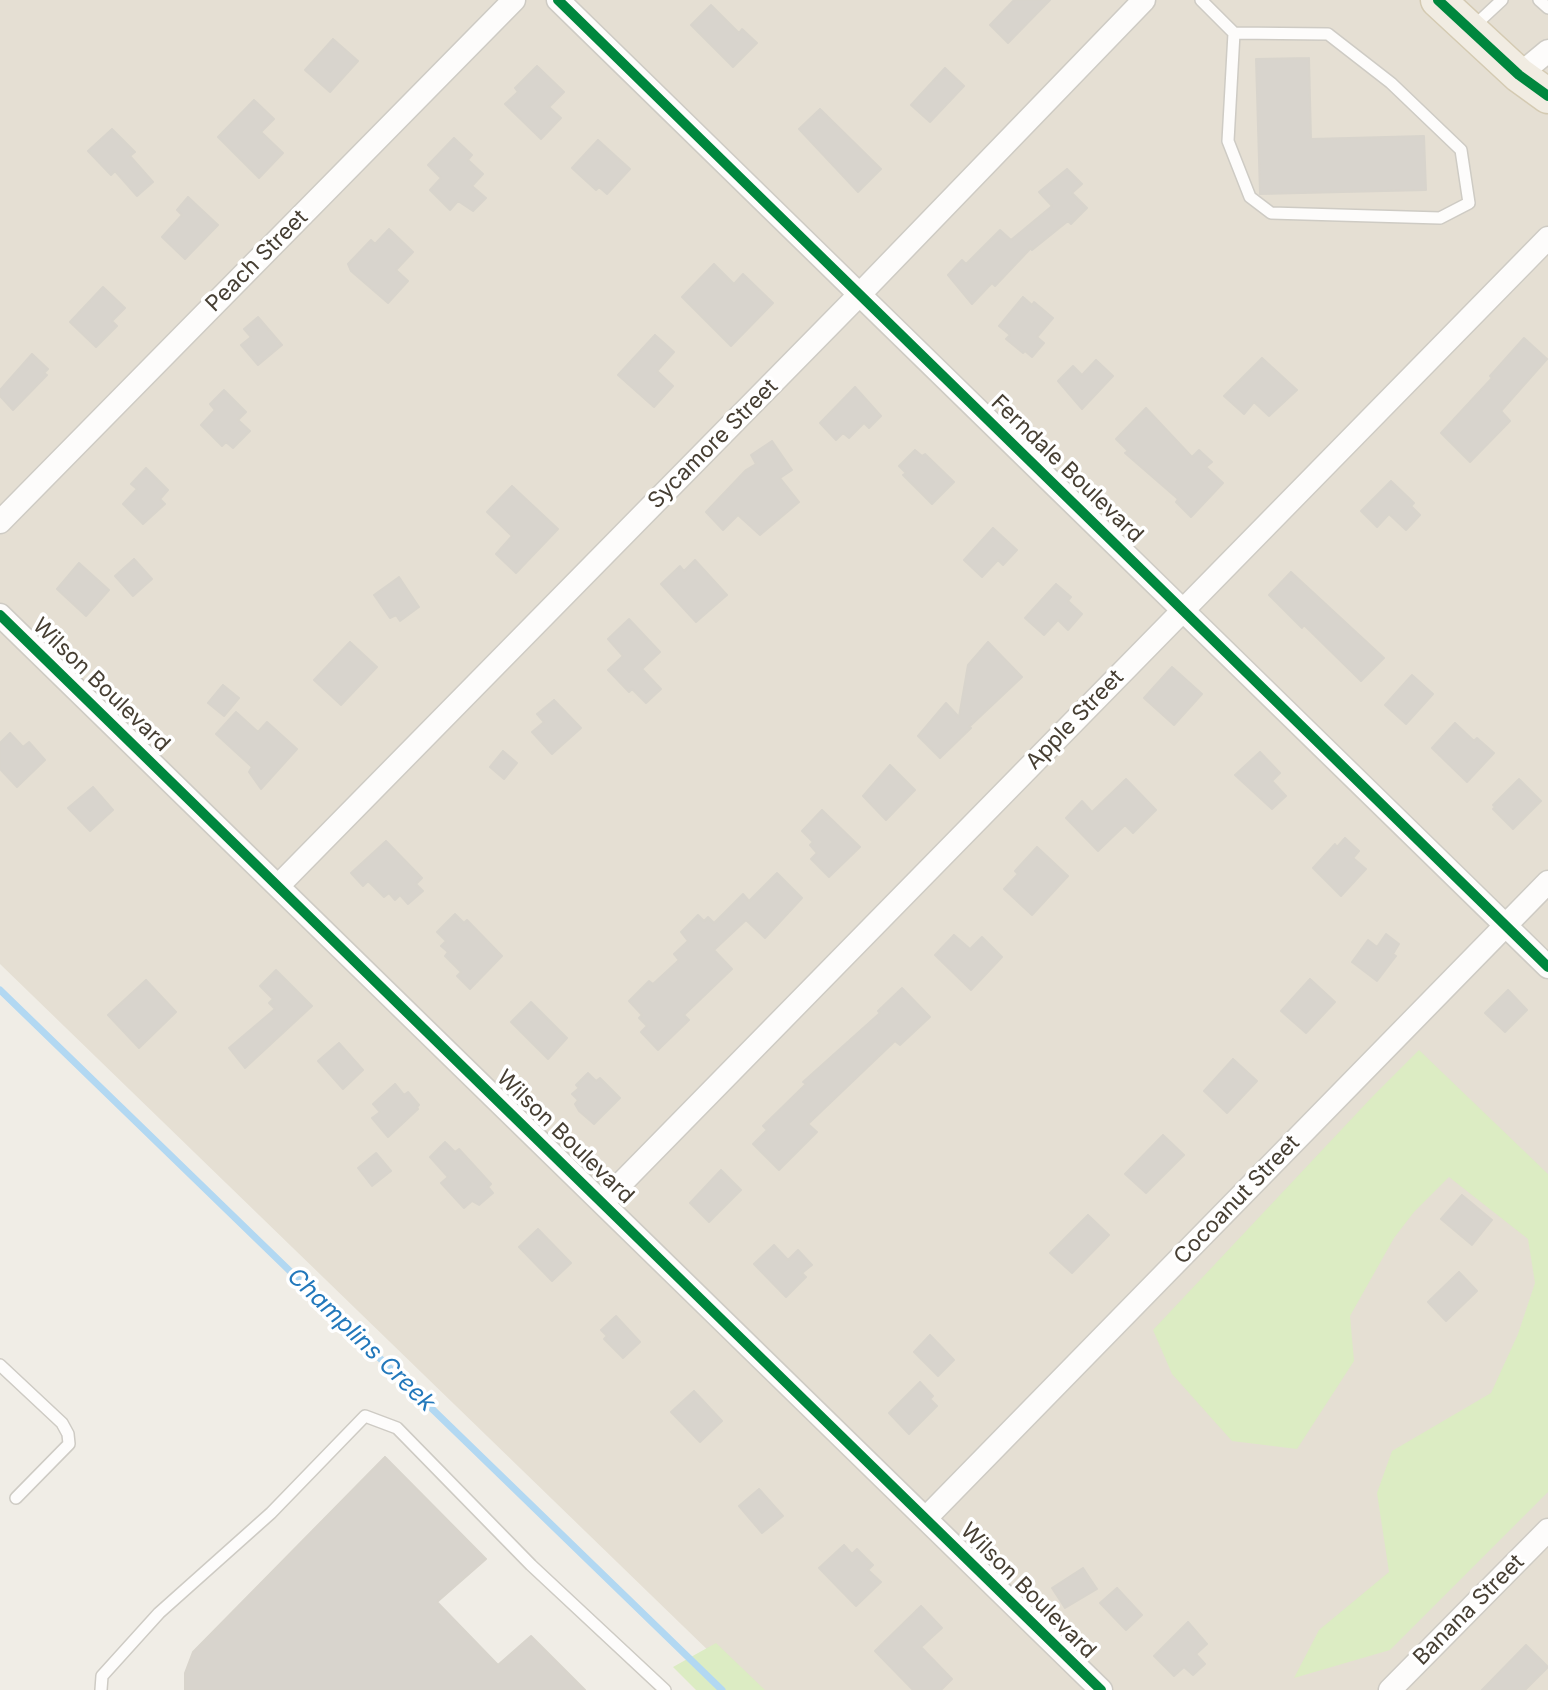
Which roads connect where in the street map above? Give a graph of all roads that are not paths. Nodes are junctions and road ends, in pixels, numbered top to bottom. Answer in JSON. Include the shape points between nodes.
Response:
{"nodes":[{"id":1,"x":514,"y":0,"type":"edge"},
{"id":2,"x":558,"y":0,"type":"edge"},
{"id":3,"x":1144,"y":0,"type":"edge"},
{"id":4,"x":1201,"y":0,"type":"edge"},
{"id":5,"x":1438,"y":0,"type":"edge"},
{"id":6,"x":1502,"y":0,"type":"edge"},
{"id":7,"x":1539,"y":0,"type":"edge"},
{"id":8,"x":1548,"y":8,"type":"edge"},
{"id":9,"x":1470,"y":30,"type":"junction"},
{"id":10,"x":1234,"y":33,"type":"junction"},
{"id":11,"x":1548,"y":51,"type":"edge"},
{"id":12,"x":1519,"y":75,"type":"junction"},
{"id":13,"x":1548,"y":96,"type":"edge"},
{"id":14,"x":1548,"y":238,"type":"edge"},
{"id":15,"x":860,"y":294,"type":"junction"},
{"id":16,"x":0,"y":522,"type":"edge"},
{"id":17,"x":1183,"y":610,"type":"junction"},
{"id":18,"x":0,"y":615,"type":"edge"},
{"id":19,"x":1548,"y":882,"type":"edge"},
{"id":20,"x":279,"y":885,"type":"junction"},
{"id":21,"x":1505,"y":925,"type":"junction"},
{"id":22,"x":1548,"y":967,"type":"edge"},
{"id":23,"x":603,"y":1202,"type":"junction"},
{"id":24,"x":0,"y":1365,"type":"edge"},
{"id":25,"x":16,"y":1498,"type":"dead end"},
{"id":26,"x":926,"y":1518,"type":"junction"},
{"id":27,"x":1548,"y":1530,"type":"edge"},
{"id":28,"x":101,"y":1690,"type":"edge"},
{"id":29,"x":665,"y":1690,"type":"edge"},
{"id":30,"x":1101,"y":1690,"type":"edge"},
{"id":31,"x":1390,"y":1690,"type":"edge"}],
"edges":[{"from":1,"to":16,"type":"street","name":"Peach Street"},
{"from":2,"to":15,"type":"street","name":"Ferndale Boulevard"},
{"from":3,"to":15,"type":"street","name":"Sycamore Street"},
{"from":4,"to":10,"type":"lane"},
{"from":5,"to":9,"type":"main road"},
{"from":6,"to":9,"type":"lane"},
{"from":7,"to":8,"type":"lane"},
{"from":9,"to":12,"type":"main road"},
{"from":10,"to":10,"type":"lane","via":[[1228,141],[1250,197],[1271,213],[1440,218],[1469,203],[1461,150],[1391,83],[1328,34]]},
{"from":11,"to":12,"type":"street"},
{"from":12,"to":13,"type":"main road"},
{"from":14,"to":17,"type":"street","name":"Apple Street"},
{"from":15,"to":17,"type":"street","name":"Ferndale Boulevard"},
{"from":15,"to":20,"type":"street","name":"Sycamore Street"},
{"from":17,"to":21,"type":"street","name":"Ferndale Boulevard"},
{"from":17,"to":23,"type":"street","name":"Apple Street"},
{"from":18,"to":20,"type":"street","name":"Wilson Boulevard"},
{"from":19,"to":21,"type":"street","name":"Cocoanut Street"},
{"from":20,"to":23,"type":"street","name":"Wilson Boulevard"},
{"from":21,"to":22,"type":"street","name":"Ferndale Boulevard"},
{"from":21,"to":26,"type":"street","name":"Cocoanut Street"},
{"from":23,"to":26,"type":"street","name":"Wilson Boulevard"},
{"from":24,"to":25,"type":"lane","via":[[68,1434],[69,1444]]},
{"from":26,"to":30,"type":"street","name":"Wilson Boulevard"},
{"from":27,"to":31,"type":"street","name":"Banana Street"},
{"from":28,"to":29,"type":"lane","via":[[102,1676],[159,1613],[271,1513],[365,1416],[397,1428],[531,1565]]}]}
